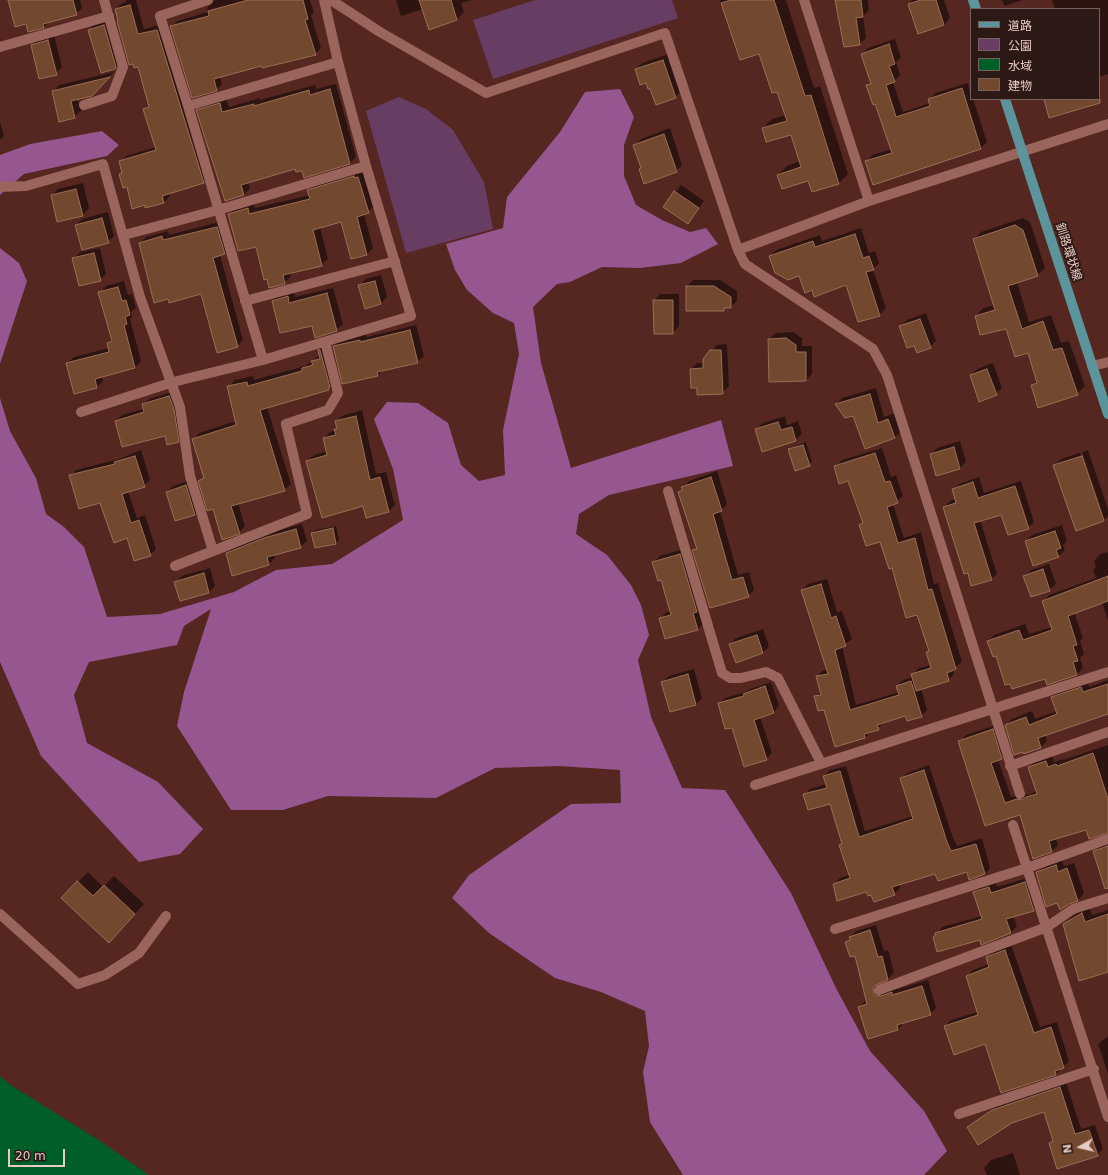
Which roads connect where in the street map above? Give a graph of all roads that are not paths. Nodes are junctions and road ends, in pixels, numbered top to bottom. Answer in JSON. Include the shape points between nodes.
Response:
{"nodes":[{"id":1,"x":104,"y":0,"type":"edge"},
{"id":2,"x":208,"y":0,"type":"edge"},
{"id":3,"x":324,"y":0,"type":"edge"},
{"id":4,"x":331,"y":0,"type":"edge"},
{"id":5,"x":804,"y":0,"type":"edge"},
{"id":6,"x":109,"y":16,"type":"junction"},
{"id":7,"x":0,"y":47,"type":"edge"},
{"id":8,"x":338,"y":62,"type":"junction"},
{"id":9,"x":1005,"y":100,"type":"edge"},
{"id":10,"x":84,"y":105,"type":"dead end"},
{"id":11,"x":188,"y":106,"type":"junction"},
{"id":12,"x":1108,"y":124,"type":"edge"},
{"id":13,"x":1021,"y":151,"type":"junction"},
{"id":14,"x":366,"y":166,"type":"junction"},
{"id":15,"x":0,"y":188,"type":"edge"},
{"id":16,"x":869,"y":201,"type":"junction"},
{"id":17,"x":218,"y":210,"type":"junction"},
{"id":18,"x":124,"y":235,"type":"junction"},
{"id":19,"x":738,"y":250,"type":"junction"},
{"id":20,"x":395,"y":261,"type":"junction"},
{"id":21,"x":245,"y":301,"type":"junction"},
{"id":22,"x":325,"y":342,"type":"junction"},
{"id":23,"x":263,"y":360,"type":"junction"},
{"id":24,"x":1108,"y":362,"type":"edge"},
{"id":25,"x":1092,"y":366,"type":"junction"},
{"id":26,"x":173,"y":382,"type":"junction"},
{"id":27,"x":81,"y":412,"type":"dead end"},
{"id":28,"x":1108,"y":414,"type":"edge"},
{"id":29,"x":668,"y":491,"type":"dead end"},
{"id":30,"x":213,"y":551,"type":"junction"},
{"id":31,"x":175,"y":566,"type":"dead end"},
{"id":32,"x":1108,"y":672,"type":"edge"},
{"id":33,"x":993,"y":709,"type":"junction"},
{"id":34,"x":1108,"y":732,"type":"edge"},
{"id":35,"x":821,"y":763,"type":"junction"},
{"id":36,"x":1010,"y":766,"type":"junction"},
{"id":37,"x":755,"y":785,"type":"dead end"},
{"id":38,"x":1020,"y":794,"type":"dead end"},
{"id":39,"x":1013,"y":825,"type":"dead end"},
{"id":40,"x":1108,"y":839,"type":"edge"},
{"id":41,"x":1027,"y":868,"type":"junction"},
{"id":42,"x":1108,"y":898,"type":"edge"},
{"id":43,"x":0,"y":914,"type":"edge"},
{"id":44,"x":166,"y":916,"type":"dead end"},
{"id":45,"x":1047,"y":927,"type":"junction"},
{"id":46,"x":835,"y":929,"type":"dead end"},
{"id":47,"x":879,"y":990,"type":"dead end"},
{"id":48,"x":1094,"y":1069,"type":"junction"},
{"id":49,"x":959,"y":1114,"type":"dead end"},
{"id":50,"x":1108,"y":1117,"type":"edge"}],
"edges":[{"from":1,"to":6,"type":"street"},
{"from":2,"to":11,"type":"street","via":[[160,16]]},
{"from":3,"to":8,"type":"street"},
{"from":4,"to":19,"type":"street","via":[[486,94],[665,33]]},
{"from":5,"to":16,"type":"street"},
{"from":6,"to":7,"type":"street"},
{"from":6,"to":10,"type":"street","via":[[123,67],[112,96]]},
{"from":8,"to":11,"type":"street"},
{"from":8,"to":14,"type":"street"},
{"from":9,"to":13,"type":"main road","name":"釧路環状線"},
{"from":11,"to":17,"type":"street"},
{"from":12,"to":13,"type":"street"},
{"from":13,"to":16,"type":"street"},
{"from":13,"to":25,"type":"main road","name":"釧路環状線"},
{"from":14,"to":17,"type":"street"},
{"from":14,"to":20,"type":"street"},
{"from":15,"to":18,"type":"street","via":[[26,186],[103,164]]},
{"from":16,"to":19,"type":"street"},
{"from":17,"to":18,"type":"street"},
{"from":17,"to":21,"type":"street"},
{"from":18,"to":26,"type":"street","via":[[140,297]]},
{"from":19,"to":33,"type":"street","via":[[745,264],[872,349],[880,362],[887,375]]},
{"from":20,"to":21,"type":"street"},
{"from":20,"to":22,"type":"street","via":[[411,316]]},
{"from":21,"to":23,"type":"street"},
{"from":22,"to":23,"type":"street"},
{"from":22,"to":30,"type":"street","via":[[338,394],[328,410],[286,424],[307,514]]},
{"from":23,"to":26,"type":"street"},
{"from":24,"to":25,"type":"street"},
{"from":25,"to":28,"type":"main road","name":"釧路環状線"},
{"from":26,"to":27,"type":"street"},
{"from":26,"to":30,"type":"street","via":[[180,407],[190,476]]},
{"from":29,"to":35,"type":"street","via":[[722,673],[730,678],[736,678],[766,672],[778,678]]},
{"from":30,"to":31,"type":"street"},
{"from":32,"to":33,"type":"street"},
{"from":33,"to":35,"type":"street"},
{"from":33,"to":36,"type":"street"},
{"from":34,"to":36,"type":"street"},
{"from":35,"to":37,"type":"street"},
{"from":36,"to":38,"type":"street"},
{"from":39,"to":41,"type":"street"},
{"from":40,"to":41,"type":"street"},
{"from":41,"to":45,"type":"street"},
{"from":41,"to":46,"type":"street"},
{"from":42,"to":45,"type":"street","via":[[1073,909]]},
{"from":43,"to":44,"type":"street","via":[[78,984],[106,975],[139,952]]},
{"from":45,"to":47,"type":"street"},
{"from":45,"to":48,"type":"street"},
{"from":48,"to":49,"type":"street"},
{"from":48,"to":50,"type":"street"}]}
